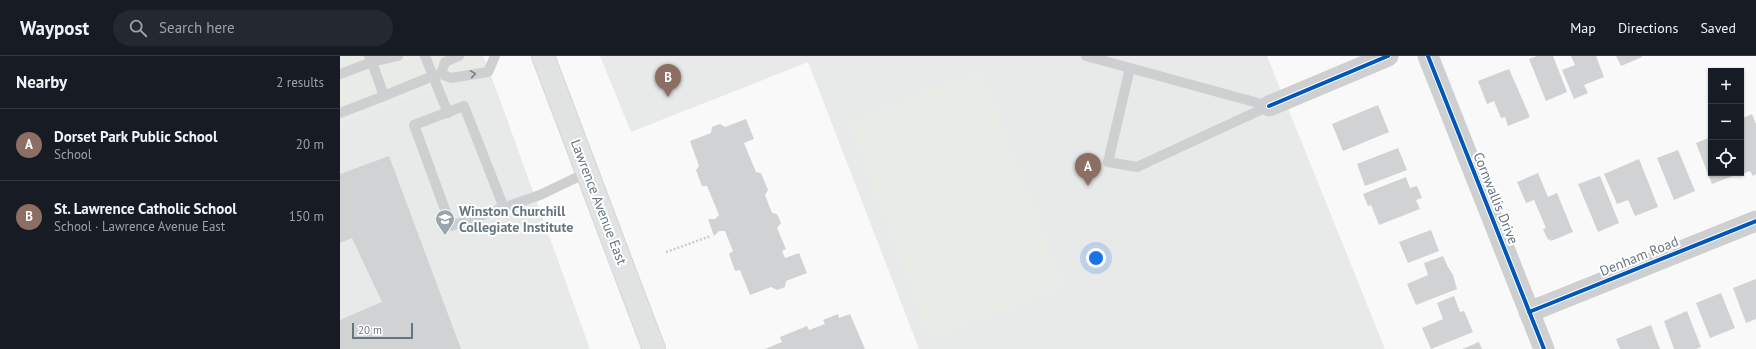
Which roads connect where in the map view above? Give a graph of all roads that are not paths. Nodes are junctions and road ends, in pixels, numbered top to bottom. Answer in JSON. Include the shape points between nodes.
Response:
{"nodes":[{"id":1,"x":398,"y":56,"type":"edge"},
{"id":2,"x":425,"y":56,"type":"edge"},
{"id":3,"x":459,"y":56,"type":"edge"},
{"id":4,"x":495,"y":56,"type":"edge"},
{"id":5,"x":543,"y":56,"type":"edge"},
{"id":6,"x":1086,"y":56,"type":"edge"},
{"id":7,"x":1388,"y":56,"type":"edge"},
{"id":8,"x":1428,"y":56,"type":"edge"},
{"id":9,"x":370,"y":59,"type":"edge"},
{"id":10,"x":1130,"y":68,"type":"junction"},
{"id":11,"x":340,"y":74,"type":"edge"},
{"id":12,"x":437,"y":76,"type":"junction"},
{"id":13,"x":384,"y":96,"type":"junction"},
{"id":14,"x":1269,"y":106,"type":"junction"},
{"id":15,"x":340,"y":113,"type":"edge"},
{"id":16,"x":448,"y":113,"type":"junction"},
{"id":17,"x":588,"y":172,"type":"junction"},
{"id":18,"x":504,"y":208,"type":"junction"},
{"id":19,"x":1756,"y":221,"type":"edge"},
{"id":20,"x":1529,"y":312,"type":"junction"},
{"id":21,"x":654,"y":349,"type":"edge"},
{"id":22,"x":1544,"y":349,"type":"edge"}],
"edges":[{"from":1,"to":9,"type":"lane"},
{"from":2,"to":12,"type":"lane"},
{"from":3,"to":12,"type":"lane","via":[[445,62]]},
{"from":12,"to":4,"type":"lane","one_way":true,"via":[[451,78],[488,72]]},
{"from":5,"to":17,"type":"main road","name":"Lawrence Avenue East"},
{"from":6,"to":10,"type":"lane"},
{"from":7,"to":14,"type":"street"},
{"from":8,"to":20,"type":"street","name":"Cornwallis Drive"},
{"from":9,"to":11,"type":"lane"},
{"from":9,"to":13,"type":"lane"},
{"from":10,"to":14,"type":"lane"},
{"from":10,"to":14,"type":"lane","via":[[1108,162],[1137,167]]},
{"from":12,"to":13,"type":"lane"},
{"from":12,"to":16,"type":"lane"},
{"from":13,"to":15,"type":"lane"},
{"from":16,"to":18,"type":"lane","via":[[464,106]]},
{"from":16,"to":18,"type":"lane","via":[[414,125],[451,226]]},
{"from":17,"to":18,"type":"lane","via":[[540,195]]},
{"from":17,"to":21,"type":"main road","name":"Lawrence Avenue East"},
{"from":19,"to":20,"type":"street","name":"Denham Road"},
{"from":20,"to":22,"type":"street","name":"Cornwallis Drive"}]}
